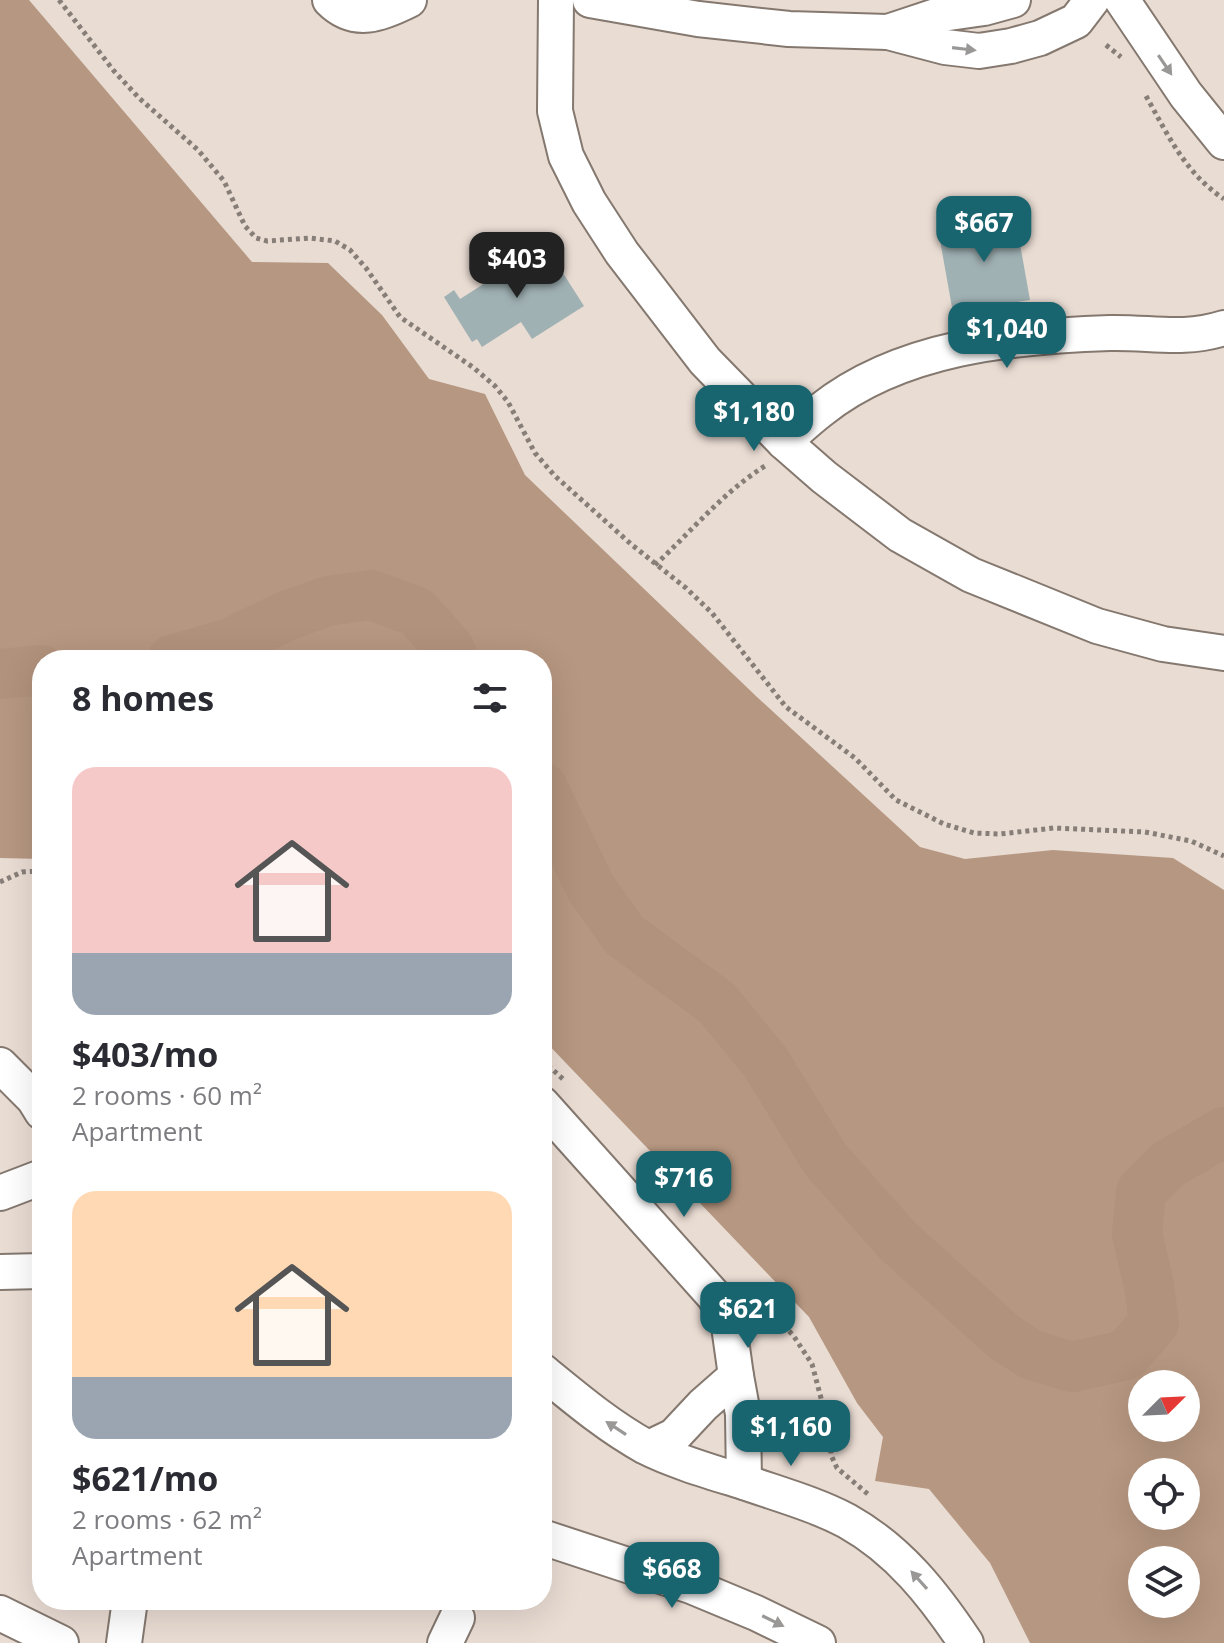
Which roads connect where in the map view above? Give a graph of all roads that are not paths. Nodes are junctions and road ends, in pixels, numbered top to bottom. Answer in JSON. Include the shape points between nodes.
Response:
{"nodes":[{"id":1,"x":330,"y":0,"type":"edge"},
{"id":2,"x":409,"y":0,"type":"edge"},
{"id":3,"x":556,"y":0,"type":"edge"},
{"id":4,"x":590,"y":0,"type":"edge"},
{"id":5,"x":1013,"y":0,"type":"edge"},
{"id":6,"x":1092,"y":0,"type":"edge"},
{"id":7,"x":1122,"y":0,"type":"edge"},
{"id":8,"x":888,"y":32,"type":"junction"},
{"id":9,"x":1224,"y":142,"type":"edge"},
{"id":10,"x":1224,"y":328,"type":"edge"},
{"id":11,"x":775,"y":454,"type":"junction"},
{"id":12,"x":1224,"y":653,"type":"edge"},
{"id":13,"x":0,"y":1065,"type":"edge"},
{"id":14,"x":32,"y":1097,"type":"edge"},
{"id":15,"x":552,"y":1115,"type":"edge"},
{"id":16,"x":32,"y":1181,"type":"edge"},
{"id":17,"x":0,"y":1193,"type":"edge"},
{"id":18,"x":32,"y":1271,"type":"edge"},
{"id":19,"x":0,"y":1272,"type":"edge"},
{"id":20,"x":736,"y":1376,"type":"junction"},
{"id":21,"x":552,"y":1379,"type":"edge"},
{"id":22,"x":649,"y":1448,"type":"junction"},
{"id":23,"x":744,"y":1482,"type":"junction"},
{"id":24,"x":552,"y":1540,"type":"edge"},
{"id":25,"x":129,"y":1610,"type":"edge"},
{"id":26,"x":0,"y":1613,"type":"edge"},
{"id":27,"x":61,"y":1643,"type":"edge"},
{"id":28,"x":124,"y":1643,"type":"edge"},
{"id":29,"x":818,"y":1643,"type":"edge"},
{"id":30,"x":966,"y":1643,"type":"edge"}],
"edges":[{"from":1,"to":2,"type":"street","via":[[346,13],[371,17]]},
{"from":3,"to":11,"type":"street","via":[[555,111],[566,156],[630,264]]},
{"from":4,"to":8,"type":"street","via":[[789,29]]},
{"from":5,"to":8,"type":"street","via":[[942,14]]},
{"from":8,"to":6,"type":"street","one_way":true,"via":[[957,49],[1011,46],[1076,21]]},
{"from":7,"to":9,"type":"street","one_way":true},
{"from":10,"to":11,"type":"street","via":[[1178,337],[1055,335],[942,353],[862,384],[822,408]]},
{"from":11,"to":12,"type":"street","via":[[824,477],[900,535],[971,575],[1097,626]]},
{"from":13,"to":14,"type":"street"},
{"from":15,"to":20,"type":"street","via":[[714,1296],[728,1319]]},
{"from":16,"to":17,"type":"street"},
{"from":18,"to":19,"type":"street"},
{"from":20,"to":22,"type":"street","via":[[674,1436]]},
{"from":20,"to":23,"type":"street","via":[[743,1414]]},
{"from":22,"to":21,"type":"street","one_way":true},
{"from":22,"to":23,"type":"street"},
{"from":30,"to":23,"type":"street","one_way":true,"via":[[938,1601],[887,1548],[848,1522]]},
{"from":24,"to":29,"type":"street","one_way":true,"via":[[691,1586]]},
{"from":25,"to":28,"type":"street"},
{"from":26,"to":27,"type":"street"}]}
